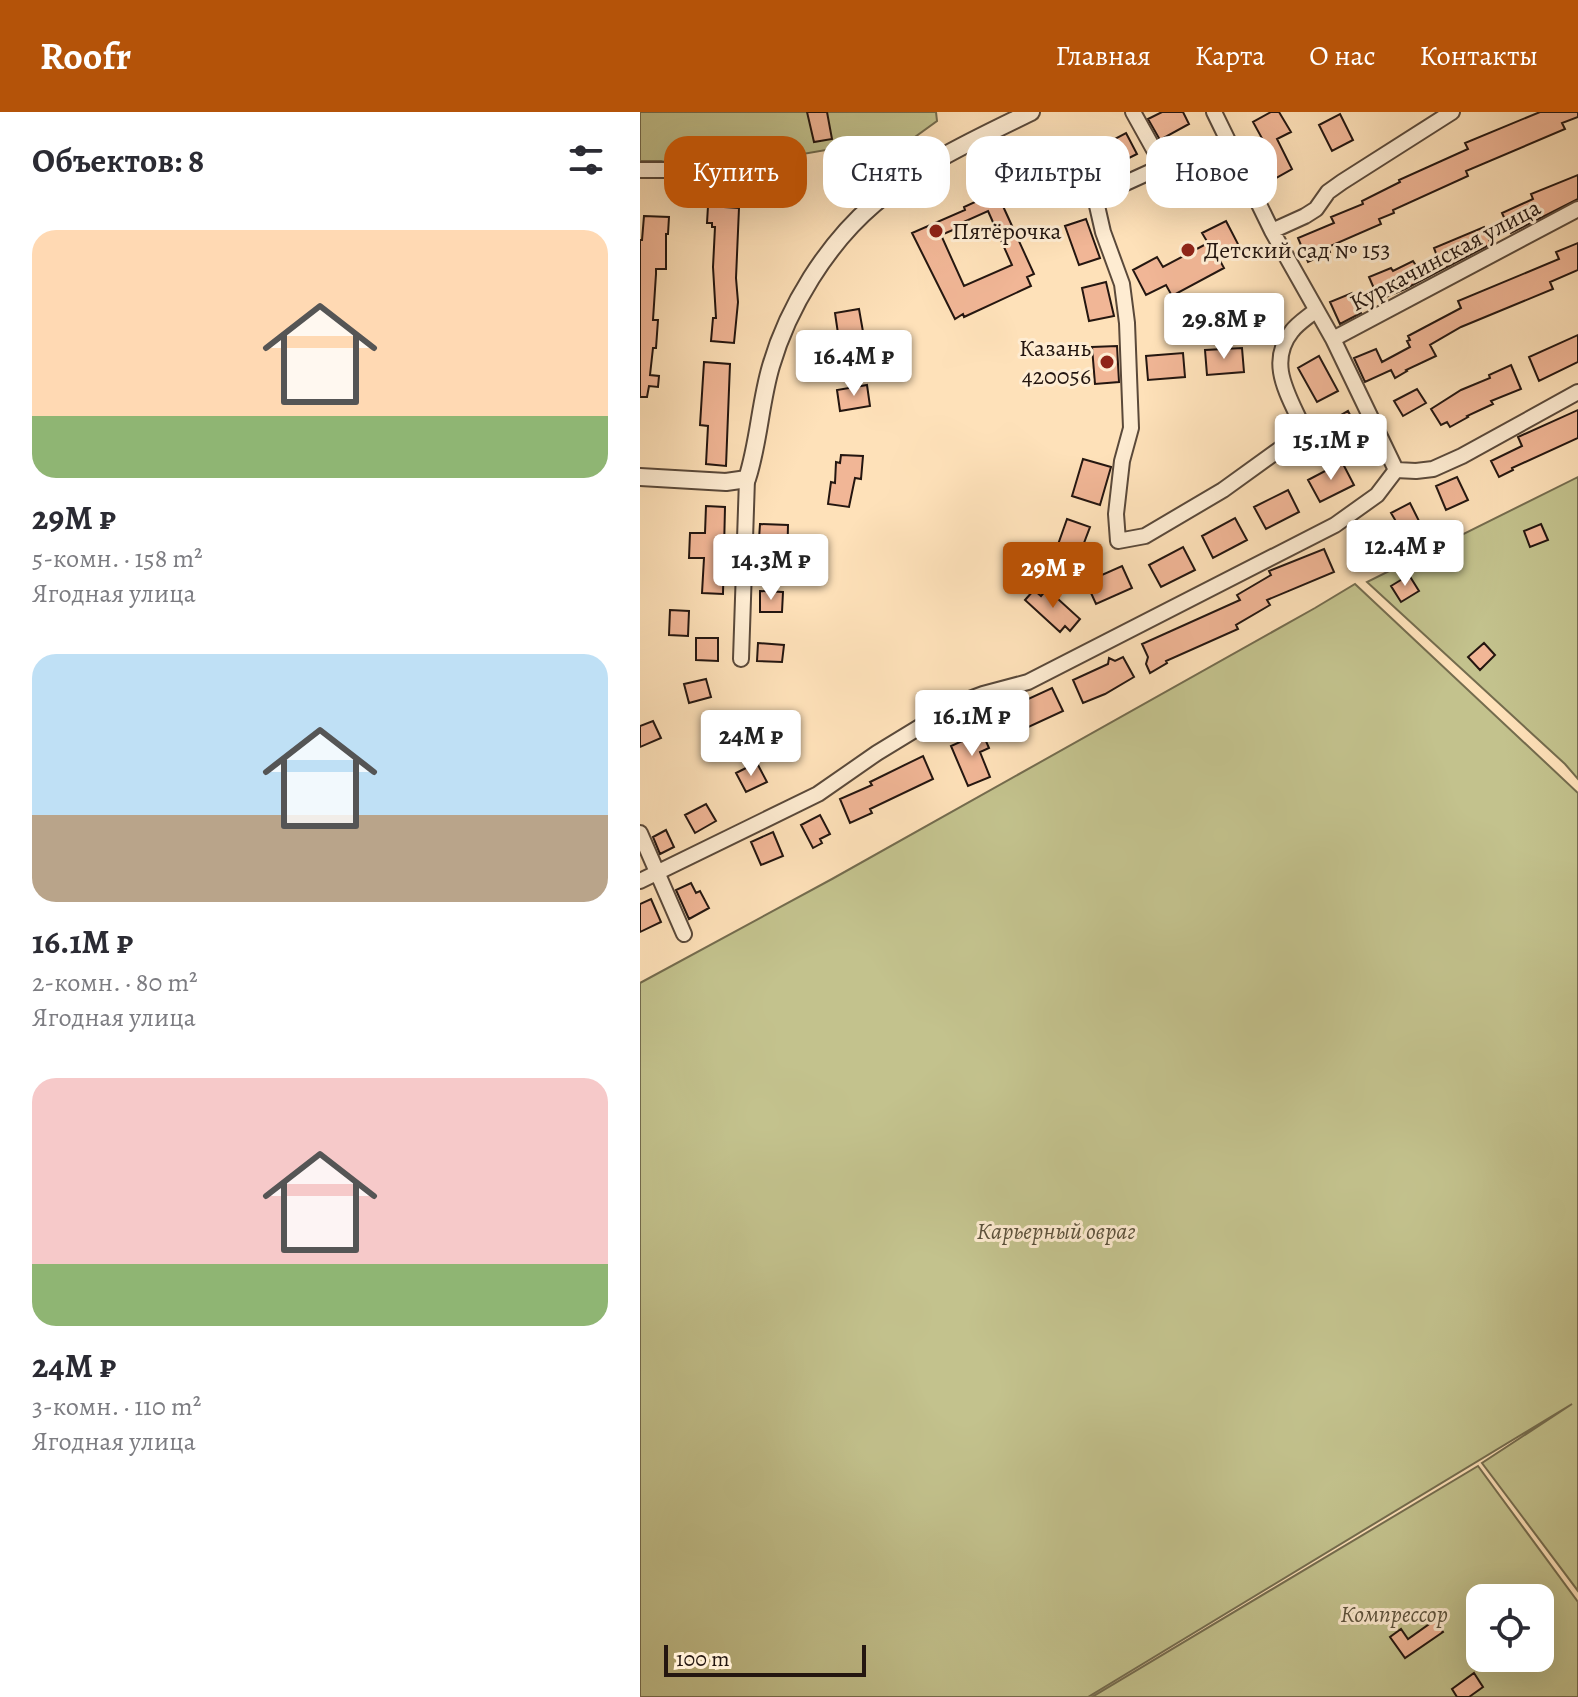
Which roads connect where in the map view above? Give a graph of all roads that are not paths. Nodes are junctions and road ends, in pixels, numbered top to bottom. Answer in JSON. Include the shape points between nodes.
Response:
{"nodes":[{"id":1,"x":1031,"y":112,"type":"edge"},
{"id":2,"x":1133,"y":112,"type":"edge"},
{"id":3,"x":1214,"y":112,"type":"edge"},
{"id":4,"x":1452,"y":112,"type":"edge"},
{"id":5,"x":640,"y":170,"type":"edge"},
{"id":6,"x":664,"y":170,"type":"edge"},
{"id":7,"x":1578,"y":209,"type":"edge"},
{"id":8,"x":1272,"y":231,"type":"junction"},
{"id":9,"x":1316,"y":310,"type":"junction"},
{"id":10,"x":1333,"y":339,"type":"junction"},
{"id":11,"x":1578,"y":392,"type":"edge"},
{"id":12,"x":1396,"y":470,"type":"junction"},
{"id":13,"x":640,"y":477,"type":"edge"},
{"id":14,"x":747,"y":479,"type":"junction"},
{"id":15,"x":741,"y":659,"type":"dead end"},
{"id":16,"x":640,"y":833,"type":"edge"},
{"id":17,"x":657,"y":871,"type":"junction"},
{"id":18,"x":640,"y":881,"type":"edge"},
{"id":19,"x":684,"y":934,"type":"dead end"}],
"edges":[{"from":1,"to":14,"type":"street","via":[[904,180],[853,223],[828,254],[798,298],[771,366]]},
{"from":2,"to":9,"type":"street","via":[[1163,166],[1095,197],[1122,284],[1128,338],[1131,428],[1122,461],[1118,541],[1145,536],[1291,441],[1300,421],[1286,391],[1281,349]]},
{"from":3,"to":8,"type":"street"},
{"from":4,"to":8,"type":"street","via":[[1342,182],[1316,209]]},
{"from":5,"to":6,"type":"street"},
{"from":7,"to":10,"type":"street","name":"Куркачинская улица"},
{"from":8,"to":9,"type":"street"},
{"from":9,"to":10,"type":"street"},
{"from":10,"to":12,"type":"street"},
{"from":11,"to":12,"type":"street","via":[[1433,469]]},
{"from":12,"to":17,"type":"street","via":[[1377,495],[1335,525],[1028,682],[959,703],[818,794]]},
{"from":13,"to":14,"type":"street"},
{"from":14,"to":15,"type":"street"},
{"from":16,"to":17,"type":"street"},
{"from":17,"to":18,"type":"street"},
{"from":17,"to":19,"type":"street"}]}
